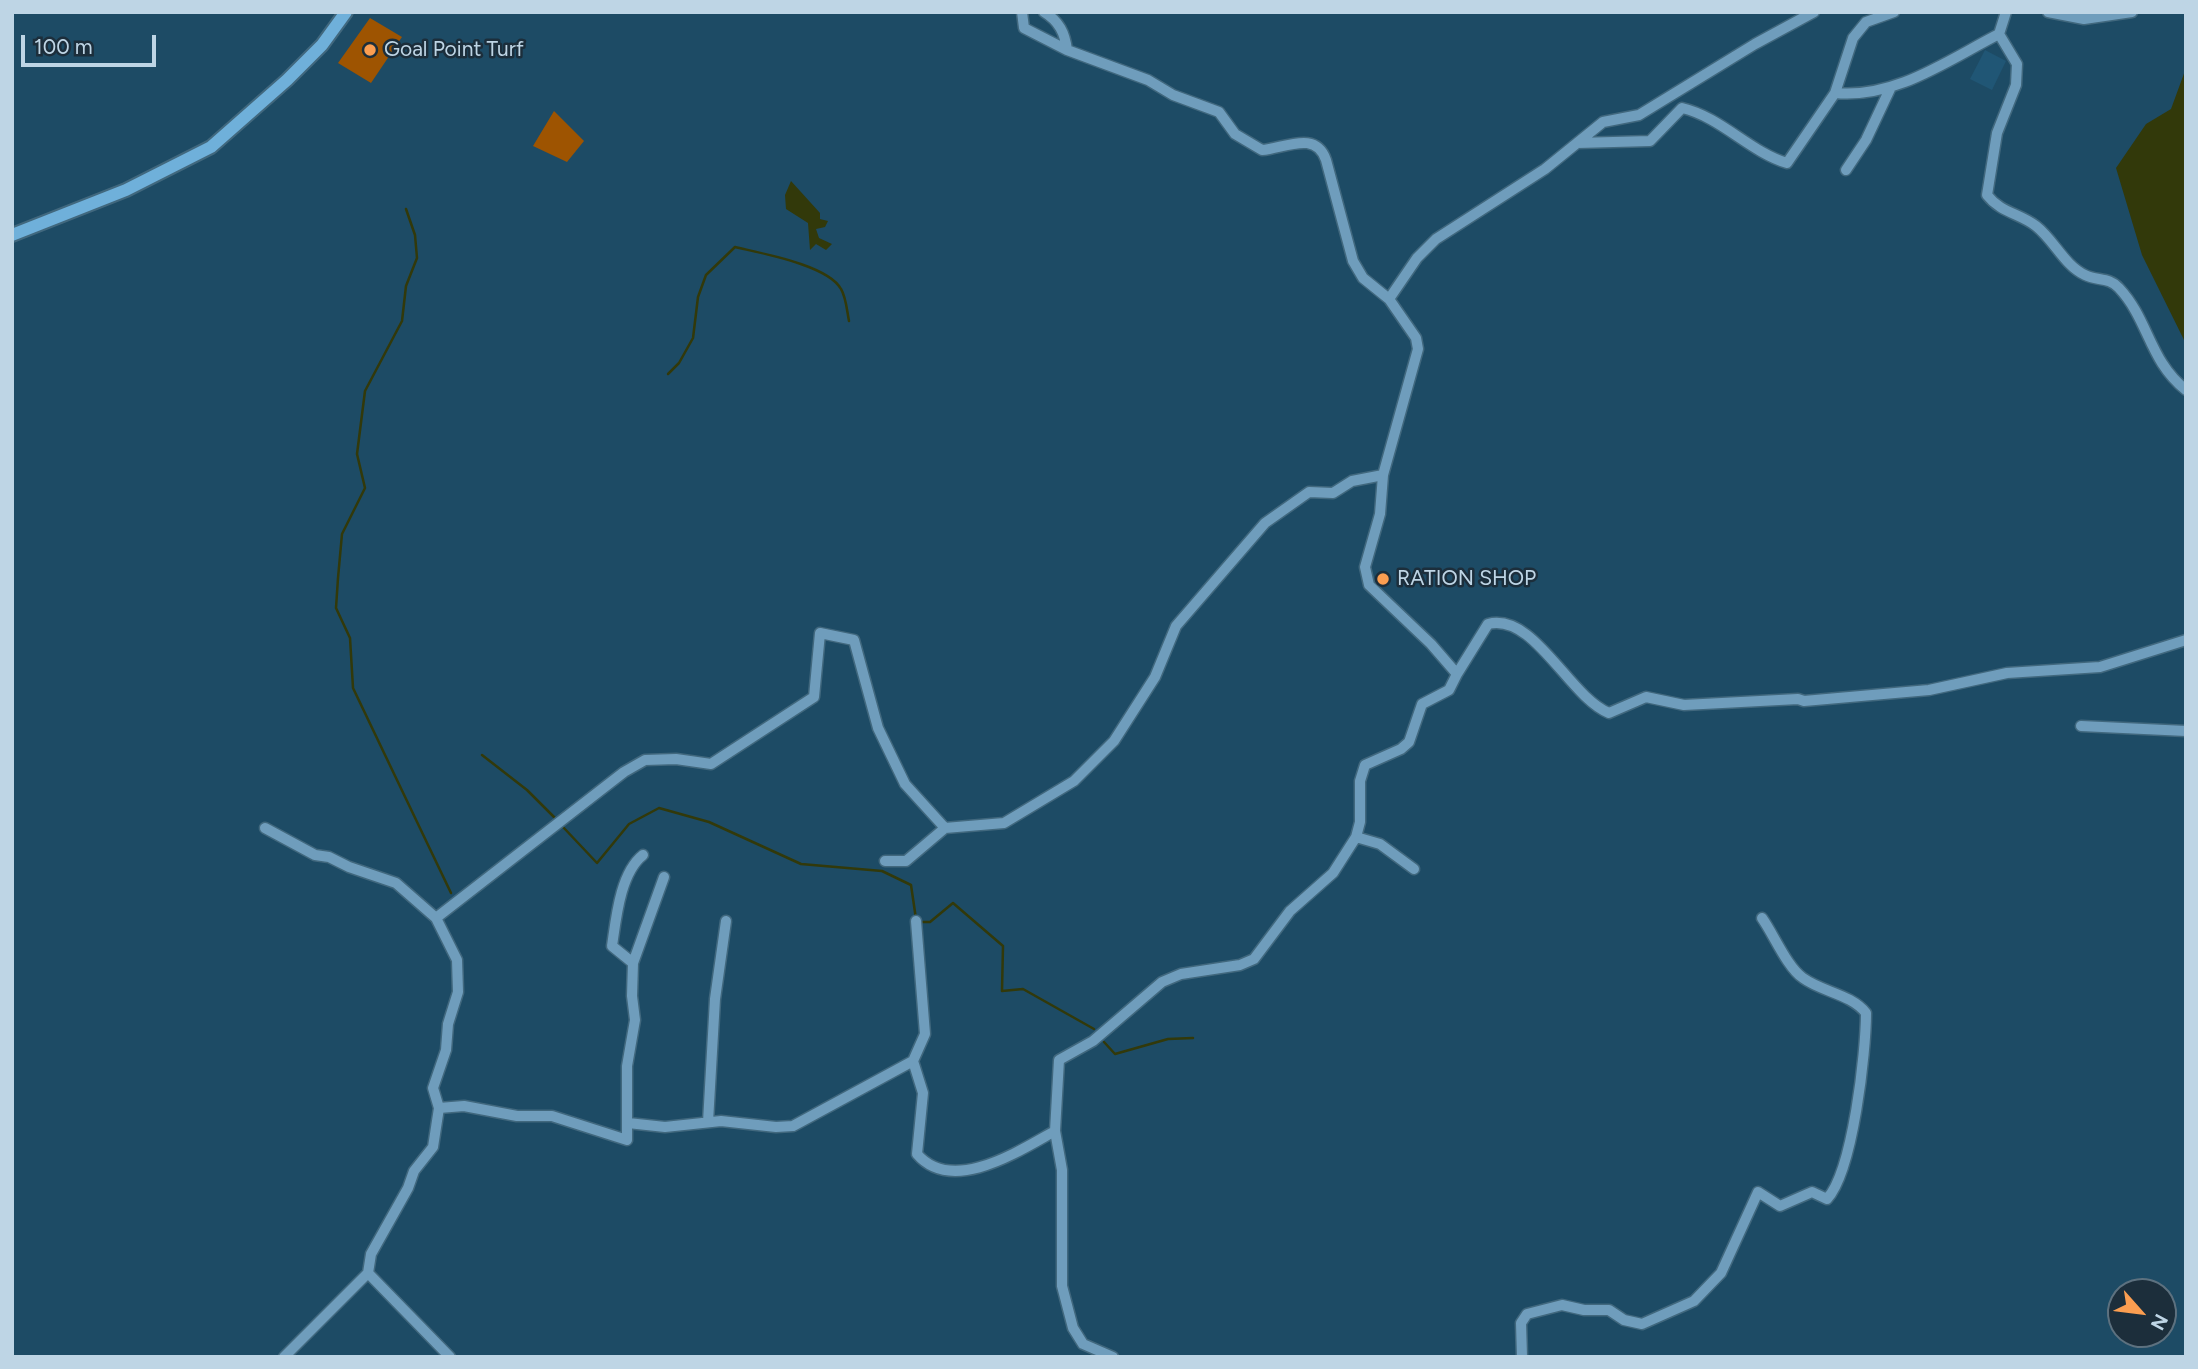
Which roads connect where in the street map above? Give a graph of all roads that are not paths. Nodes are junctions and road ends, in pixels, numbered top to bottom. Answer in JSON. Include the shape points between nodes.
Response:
{"nodes":[{"id":1,"x":346,"y":12,"type":"edge"},
{"id":2,"x":1022,"y":12,"type":"edge"},
{"id":3,"x":1044,"y":12,"type":"edge"},
{"id":4,"x":1814,"y":12,"type":"edge"},
{"id":5,"x":1894,"y":12,"type":"edge"},
{"id":6,"x":2006,"y":12,"type":"edge"},
{"id":7,"x":2048,"y":12,"type":"edge"},
{"id":8,"x":2132,"y":12,"type":"edge"},
{"id":9,"x":1999,"y":34,"type":"junction"},
{"id":10,"x":1067,"y":50,"type":"junction"},
{"id":11,"x":1890,"y":89,"type":"junction"},
{"id":12,"x":1835,"y":93,"type":"junction"},
{"id":13,"x":1577,"y":143,"type":"junction"},
{"id":14,"x":1846,"y":170,"type":"dead end"},
{"id":15,"x":12,"y":235,"type":"edge"},
{"id":16,"x":1389,"y":299,"type":"junction"},
{"id":17,"x":2186,"y":390,"type":"edge"},
{"id":18,"x":1383,"y":475,"type":"junction"},
{"id":19,"x":2186,"y":639,"type":"edge"},
{"id":20,"x":1457,"y":674,"type":"junction"},
{"id":21,"x":2081,"y":726,"type":"dead end"},
{"id":22,"x":2186,"y":731,"type":"edge"},
{"id":23,"x":265,"y":828,"type":"dead end"},
{"id":24,"x":945,"y":828,"type":"junction"},
{"id":25,"x":1356,"y":837,"type":"junction"},
{"id":26,"x":643,"y":855,"type":"dead end"},
{"id":27,"x":885,"y":861,"type":"dead end"},
{"id":28,"x":1414,"y":869,"type":"dead end"},
{"id":29,"x":664,"y":877,"type":"dead end"},
{"id":30,"x":436,"y":918,"type":"junction"},
{"id":31,"x":1762,"y":918,"type":"dead end"},
{"id":32,"x":726,"y":921,"type":"dead end"},
{"id":33,"x":916,"y":922,"type":"dead end"},
{"id":34,"x":633,"y":964,"type":"junction"},
{"id":35,"x":913,"y":1061,"type":"junction"},
{"id":36,"x":439,"y":1108,"type":"junction"},
{"id":37,"x":708,"y":1122,"type":"junction"},
{"id":38,"x":628,"y":1123,"type":"junction"},
{"id":39,"x":1055,"y":1132,"type":"junction"},
{"id":40,"x":369,"y":1273,"type":"junction"},
{"id":41,"x":284,"y":1357,"type":"edge"},
{"id":42,"x":450,"y":1357,"type":"edge"},
{"id":43,"x":1113,"y":1357,"type":"edge"},
{"id":44,"x":1522,"y":1357,"type":"edge"}],
"edges":[{"from":1,"to":15,"type":"main road","via":[[287,80],[211,147],[125,190]]},
{"from":2,"to":10,"type":"street","via":[[1024,28]]},
{"from":3,"to":10,"type":"street","via":[[1065,35]]},
{"from":4,"to":13,"type":"street","via":[[1639,115],[1603,122]]},
{"from":5,"to":12,"type":"street","via":[[1867,22],[1853,38]]},
{"from":6,"to":9,"type":"street"},
{"from":7,"to":8,"type":"street","via":[[2084,19]]},
{"from":9,"to":11,"type":"street"},
{"from":9,"to":17,"type":"street","via":[[2017,64],[2016,85],[1997,133],[1987,195],[2000,209],[2036,226],[2085,275],[2107,279],[2119,288],[2156,356]]},
{"from":10,"to":16,"type":"street","via":[[1219,112],[1235,134],[1262,150],[1307,141],[1317,145],[1326,160],[1353,261],[1363,278]]},
{"from":11,"to":12,"type":"street","via":[[1866,95]]},
{"from":11,"to":14,"type":"street"},
{"from":12,"to":13,"type":"street","via":[[1787,163],[1770,158],[1698,111],[1682,108],[1650,141]]},
{"from":13,"to":16,"type":"street","via":[[1494,204],[1436,239]]},
{"from":16,"to":18,"type":"street","via":[[1416,338],[1418,349]]},
{"from":18,"to":20,"type":"street","via":[[1380,514],[1366,567],[1369,585]]},
{"from":18,"to":24,"type":"street","via":[[1352,481],[1333,494],[1309,492],[1265,523],[1176,626],[1155,677],[1114,741],[1074,781],[1004,823]]},
{"from":19,"to":20,"type":"street","via":[[2100,667],[2007,673],[1929,690],[1684,705],[1646,697],[1609,713],[1523,631],[1499,621],[1488,624]]},
{"from":20,"to":25,"type":"street","via":[[1449,690],[1422,704],[1409,742],[1365,765]]},
{"from":21,"to":22,"type":"street"},
{"from":23,"to":30,"type":"street","via":[[315,855],[396,883]]},
{"from":24,"to":27,"type":"street","via":[[906,862]]},
{"from":24,"to":30,"type":"street","via":[[905,784],[878,728],[854,640],[820,633],[814,698],[711,764],[645,760],[624,772]]},
{"from":25,"to":28,"type":"street","via":[[1380,844]]},
{"from":25,"to":39,"type":"street","via":[[1333,873],[1290,911],[1254,959],[1162,982],[1093,1041],[1059,1060]]},
{"from":26,"to":34,"type":"street","via":[[634,862],[617,910],[612,946]]},
{"from":29,"to":34,"type":"street"},
{"from":30,"to":36,"type":"street","via":[[457,960],[458,992],[433,1088]]},
{"from":31,"to":44,"type":"street","via":[[1793,970],[1817,987],[1856,1003],[1866,1013],[1847,1156],[1835,1187],[1827,1199],[1812,1192],[1780,1206],[1758,1192],[1721,1273],[1694,1301],[1678,1310],[1642,1324],[1609,1310],[1562,1305],[1527,1314],[1521,1323]]},
{"from":32,"to":37,"type":"street","via":[[715,999]]},
{"from":33,"to":35,"type":"street","via":[[925,1034]]},
{"from":34,"to":38,"type":"street","via":[[635,1020],[627,1066]]},
{"from":35,"to":37,"type":"street","via":[[793,1126]]},
{"from":35,"to":39,"type":"street","via":[[923,1093],[917,1154],[925,1164],[939,1170],[973,1170]]},
{"from":36,"to":38,"type":"street","via":[[552,1116],[627,1140]]},
{"from":36,"to":40,"type":"street","via":[[433,1147],[414,1171],[371,1254]]},
{"from":37,"to":38,"type":"street","via":[[665,1127]]},
{"from":39,"to":43,"type":"street","via":[[1062,1170],[1062,1286],[1073,1328],[1083,1344]]},
{"from":40,"to":41,"type":"street"},
{"from":40,"to":42,"type":"street"}]}
